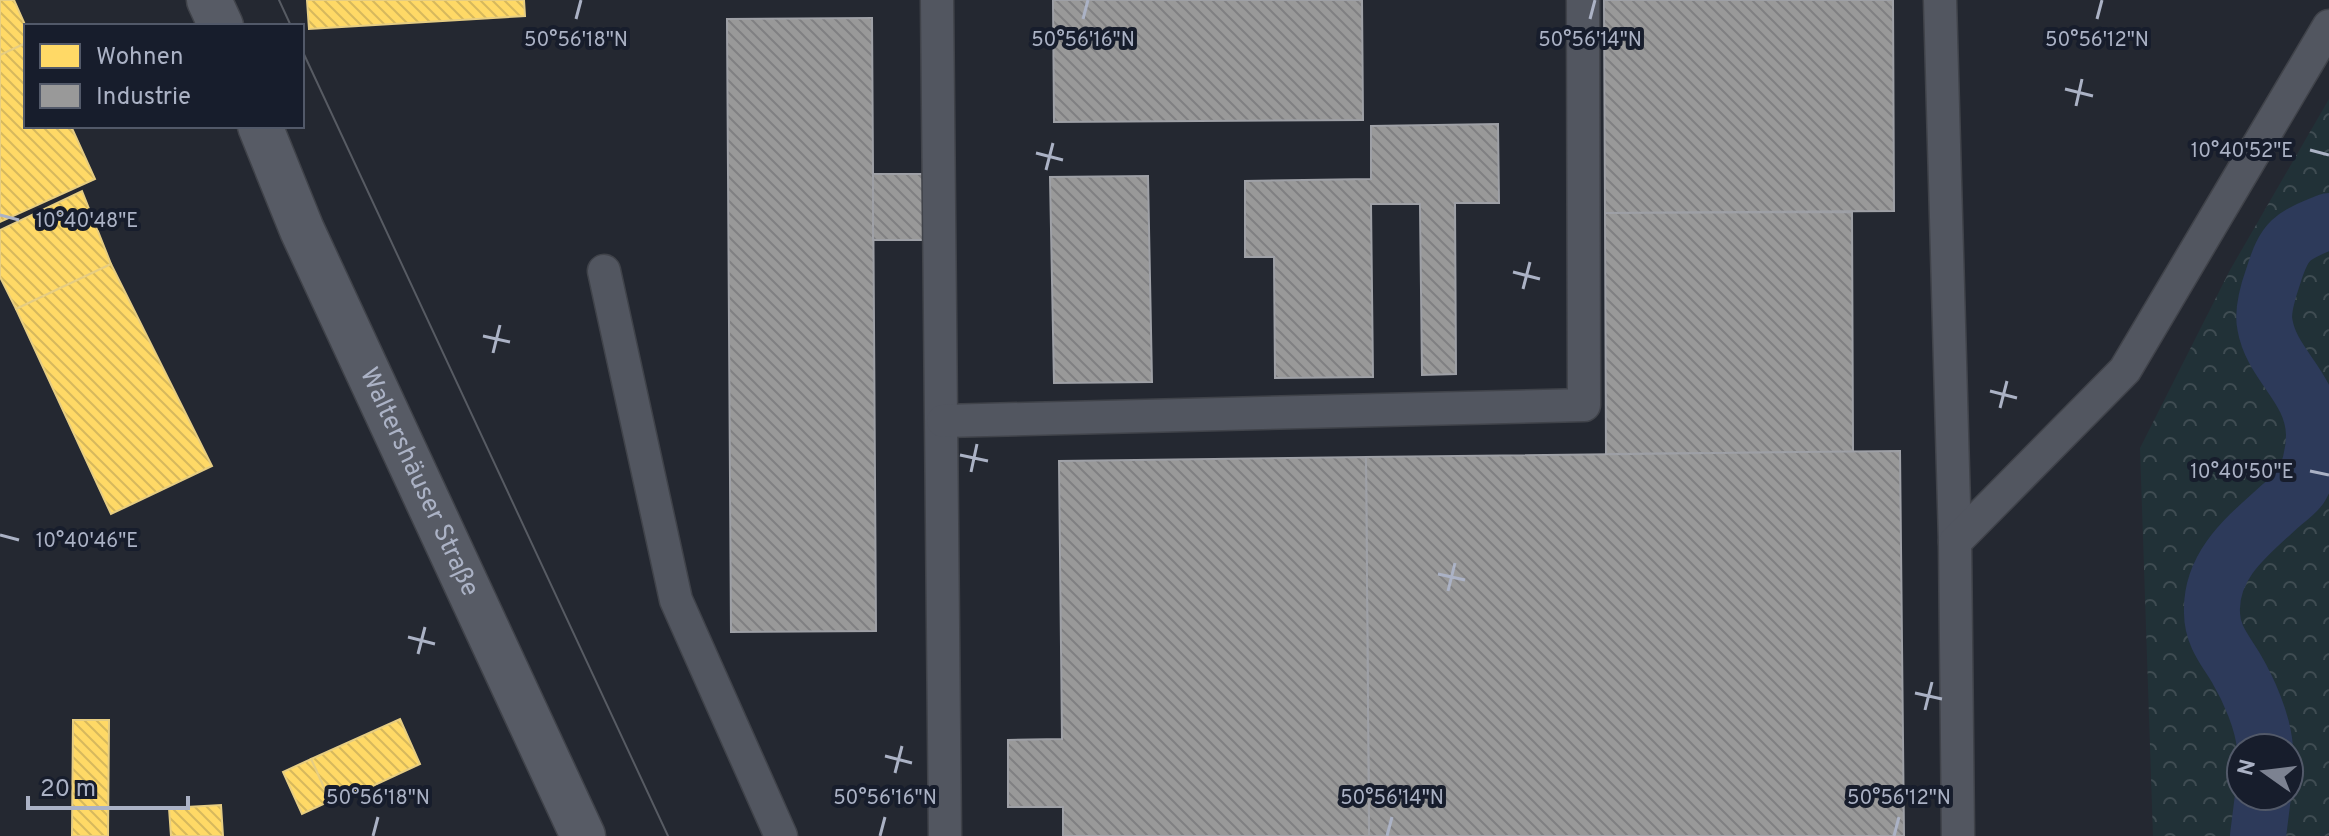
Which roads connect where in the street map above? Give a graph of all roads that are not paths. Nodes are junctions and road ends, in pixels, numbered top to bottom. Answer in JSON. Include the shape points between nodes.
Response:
{"nodes":[{"id":1,"x":209,"y":0,"type":"edge"},
{"id":2,"x":937,"y":0,"type":"edge"},
{"id":3,"x":1583,"y":0,"type":"edge"},
{"id":4,"x":1940,"y":0,"type":"edge"},
{"id":5,"x":220,"y":24,"type":"edge"},
{"id":6,"x":2329,"y":26,"type":"edge"},
{"id":7,"x":261,"y":128,"type":"edge"},
{"id":8,"x":604,"y":271,"type":"dead end"},
{"id":9,"x":943,"y":421,"type":"junction"},
{"id":10,"x":1955,"y":542,"type":"junction"},
{"id":11,"x":583,"y":836,"type":"edge"},
{"id":12,"x":781,"y":836,"type":"edge"},
{"id":13,"x":945,"y":836,"type":"edge"},
{"id":14,"x":1958,"y":836,"type":"edge"}],
"edges":[{"from":1,"to":5,"type":"main road"},
{"from":2,"to":9,"type":"lane"},
{"from":3,"to":9,"type":"lane","via":[[1584,405]]},
{"from":4,"to":10,"type":"lane"},
{"from":6,"to":10,"type":"lane","via":[[2125,370]]},
{"from":7,"to":11,"type":"main road","name":"Waltershäuser Straße","via":[[302,230]]},
{"from":8,"to":12,"type":"lane","via":[[676,600]]},
{"from":9,"to":13,"type":"lane"},
{"from":10,"to":14,"type":"lane"}]}
